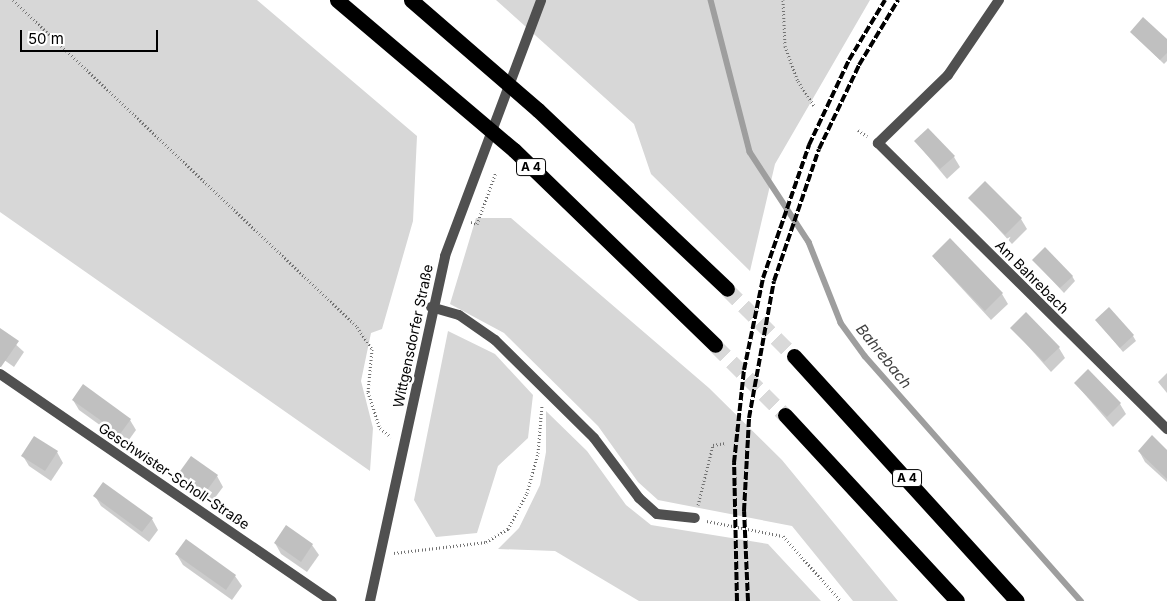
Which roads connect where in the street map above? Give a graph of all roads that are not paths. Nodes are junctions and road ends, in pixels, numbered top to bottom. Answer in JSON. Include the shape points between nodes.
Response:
{"nodes":[{"id":1,"x":337,"y":0,"type":"edge"},
{"id":2,"x":410,"y":0,"type":"edge"},
{"id":3,"x":541,"y":0,"type":"edge"},
{"id":4,"x":999,"y":0,"type":"edge"},
{"id":5,"x":727,"y":289,"type":"tunnel mouth"},
{"id":6,"x":431,"y":307,"type":"junction"},
{"id":7,"x":715,"y":345,"type":"tunnel mouth"},
{"id":8,"x":794,"y":356,"type":"tunnel mouth"},
{"id":9,"x":0,"y":374,"type":"edge"},
{"id":10,"x":785,"y":415,"type":"tunnel mouth"},
{"id":11,"x":1167,"y":429,"type":"edge"},
{"id":12,"x":695,"y":518,"type":"road end"},
{"id":13,"x":332,"y":601,"type":"edge"},
{"id":14,"x":370,"y":601,"type":"edge"},
{"id":15,"x":956,"y":601,"type":"edge"},
{"id":16,"x":1017,"y":601,"type":"edge"}],
"edges":[{"from":1,"to":7,"type":"highway","number":"A 4","via":[[514,150]]},
{"from":2,"to":5,"type":"highway","via":[[545,116]]},
{"from":3,"to":6,"type":"street","name":"Wittgensdorfer Straße"},
{"from":4,"to":11,"type":"street","name":"Am Bahrebach","via":[[948,75],[878,143]]},
{"from":6,"to":12,"type":"street","via":[[459,315],[495,340],[594,438],[639,498],[657,514]]},
{"from":6,"to":14,"type":"street","name":"Wittgensdorfer Straße","via":[[384,553]]},
{"from":8,"to":16,"type":"highway","number":"A 4"},
{"from":9,"to":13,"type":"street","name":"Geschwister-Scholl-Straße"},
{"from":10,"to":15,"type":"highway"}]}
